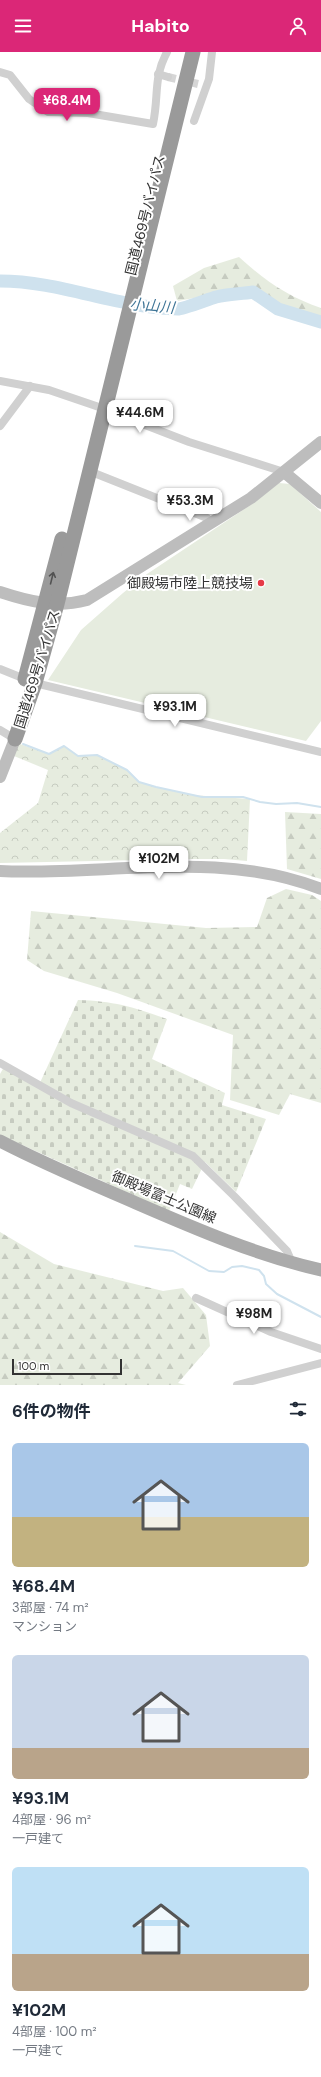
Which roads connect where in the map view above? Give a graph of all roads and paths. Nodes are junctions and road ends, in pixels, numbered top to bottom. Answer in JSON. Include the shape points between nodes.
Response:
{"nodes":[{"id":1,"x":167,"y":52,"type":"edge"},
{"id":2,"x":186,"y":52,"type":"edge"},
{"id":3,"x":193,"y":52,"type":"edge"},
{"id":4,"x":212,"y":52,"type":"edge"},
{"id":5,"x":0,"y":72,"type":"edge"},
{"id":6,"x":158,"y":74,"type":"junction"},
{"id":7,"x":168,"y":77,"type":"tunnel mouth"},
{"id":8,"x":194,"y":121,"type":"dead end"},
{"id":9,"x":126,"y":301,"type":"junction"},
{"id":10,"x":0,"y":381,"type":"edge"},
{"id":11,"x":30,"y":386,"type":"junction"},
{"id":12,"x":100,"y":407,"type":"junction"},
{"id":13,"x":0,"y":426,"type":"edge"},
{"id":14,"x":321,"y":442,"type":"edge"},
{"id":15,"x":88,"y":471,"type":"junction"},
{"id":16,"x":284,"y":472,"type":"junction"},
{"id":17,"x":321,"y":503,"type":"edge"},
{"id":18,"x":211,"y":522,"type":"junction"},
{"id":19,"x":0,"y":592,"type":"edge"},
{"id":20,"x":51,"y":604,"type":"junction"},
{"id":21,"x":0,"y":669,"type":"edge"},
{"id":22,"x":30,"y":681,"type":"junction"},
{"id":23,"x":0,"y":730,"type":"edge"},
{"id":24,"x":15,"y":738,"type":"junction"},
{"id":25,"x":321,"y":752,"type":"edge"},
{"id":26,"x":0,"y":777,"type":"edge"},
{"id":27,"x":0,"y":871,"type":"edge"},
{"id":28,"x":321,"y":889,"type":"edge"},
{"id":29,"x":0,"y":1063,"type":"edge"},
{"id":30,"x":0,"y":1141,"type":"edge"},
{"id":31,"x":288,"y":1263,"type":"junction"},
{"id":32,"x":321,"y":1270,"type":"edge"},
{"id":33,"x":196,"y":1298,"type":"dead end"},
{"id":34,"x":321,"y":1348,"type":"edge"},
{"id":35,"x":321,"y":1363,"type":"edge"},
{"id":36,"x":237,"y":1385,"type":"edge"}],
"edges":[{"from":1,"to":6,"type":"street"},
{"from":2,"to":9,"type":"highway","name":"国道469号バイパス"},
{"from":3,"to":9,"type":"highway","name":"国道469号バイパス"},
{"from":4,"to":8,"type":"street"},
{"from":5,"to":6,"type":"street","via":[[10,75],[29,99],[48,112],[88,113],[153,124],[157,107]]},
{"from":6,"to":7,"type":"street"},
{"from":9,"to":12,"type":"highway","name":"国道469号バイパス"},
{"from":10,"to":11,"type":"street"},
{"from":11,"to":12,"type":"street"},
{"from":11,"to":13,"type":"street"},
{"from":12,"to":15,"type":"highway","name":"国道469号バイパス"},
{"from":12,"to":16,"type":"street","via":[[189,442]]},
{"from":20,"to":12,"type":"highway","name":"国道469号バイパス","one_way":true},
{"from":14,"to":16,"type":"street"},
{"from":15,"to":18,"type":"street","via":[[207,518]]},
{"from":15,"to":20,"type":"highway","name":"国道469号バイパス"},
{"from":16,"to":17,"type":"street"},
{"from":16,"to":18,"type":"street","via":[[250,498]]},
{"from":18,"to":20,"type":"street","via":[[93,597],[78,602]]},
{"from":19,"to":20,"type":"street"},
{"from":20,"to":22,"type":"highway","name":"国道469号バイパス"},
{"from":21,"to":22,"type":"street"},
{"from":22,"to":24,"type":"highway","name":"国道469号バイパス"},
{"from":22,"to":25,"type":"street"},
{"from":23,"to":24,"type":"street"},
{"from":24,"to":26,"type":"street"},
{"from":27,"to":28,"type":"street","via":[[226,868],[298,880]]},
{"from":29,"to":31,"type":"street","via":[[71,1102],[192,1156],[234,1196],[286,1252],[290,1258]]},
{"from":30,"to":31,"type":"main road","name":"御殿場富士公園線","via":[[204,1232]]},
{"from":31,"to":32,"type":"main road","name":"御殿場富士公園線"},
{"from":33,"to":34,"type":"street","via":[[271,1332]]},
{"from":35,"to":36,"type":"street"}]}
